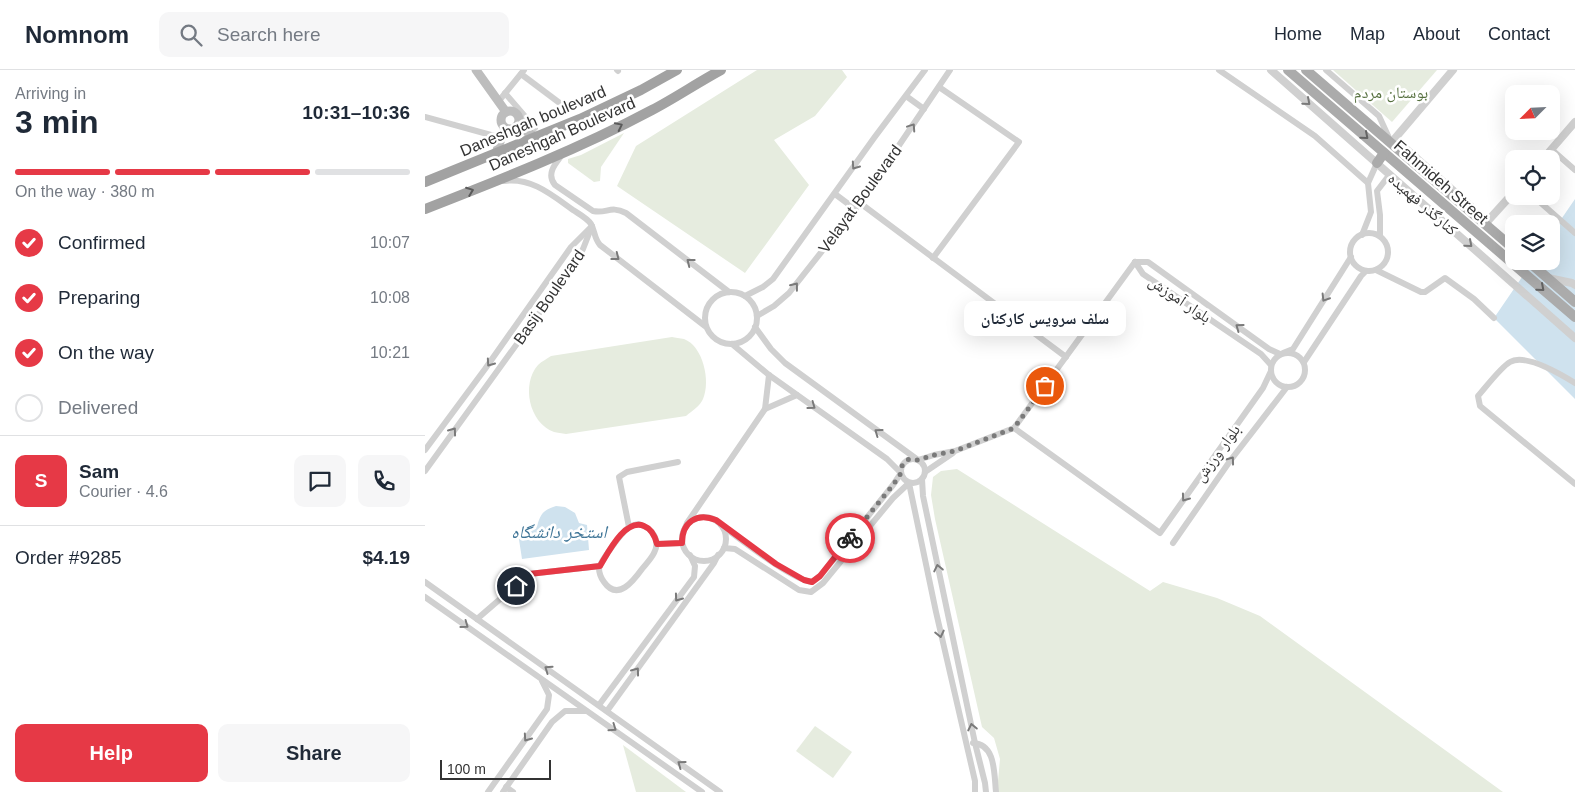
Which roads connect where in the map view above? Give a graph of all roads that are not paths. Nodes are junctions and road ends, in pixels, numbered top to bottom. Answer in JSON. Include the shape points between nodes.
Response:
{"nodes":[{"id":1,"x":476,"y":70,"type":"edge"},
{"id":2,"x":677,"y":70,"type":"edge"},
{"id":3,"x":719,"y":70,"type":"edge"},
{"id":4,"x":925,"y":70,"type":"edge"},
{"id":5,"x":950,"y":70,"type":"edge"},
{"id":6,"x":1219,"y":70,"type":"edge"},
{"id":7,"x":1271,"y":70,"type":"edge"},
{"id":8,"x":1289,"y":70,"type":"edge"},
{"id":9,"x":1307,"y":70,"type":"edge"},
{"id":10,"x":1326,"y":70,"type":"edge"},
{"id":11,"x":1453,"y":70,"type":"edge"},
{"id":12,"x":522,"y":72,"type":"edge"},
{"id":13,"x":939,"y":87,"type":"junction"},
{"id":14,"x":505,"y":93,"type":"junction"},
{"id":15,"x":906,"y":96,"type":"junction"},
{"id":16,"x":499,"y":102,"type":"junction"},
{"id":17,"x":561,"y":104,"type":"dead end"},
{"id":18,"x":924,"y":109,"type":"junction"},
{"id":19,"x":506,"y":112,"type":"junction"},
{"id":20,"x":425,"y":117,"type":"edge"},
{"id":21,"x":518,"y":124,"type":"junction"},
{"id":22,"x":1573,"y":126,"type":"edge"},
{"id":23,"x":505,"y":128,"type":"junction"},
{"id":24,"x":536,"y":132,"type":"junction"},
{"id":25,"x":502,"y":138,"type":"junction"},
{"id":26,"x":1393,"y":141,"type":"junction"},
{"id":27,"x":1551,"y":149,"type":"joint"},
{"id":28,"x":565,"y":151,"type":"junction"},
{"id":29,"x":496,"y":153,"type":"junction"},
{"id":30,"x":1384,"y":153,"type":"junction"},
{"id":31,"x":1377,"y":163,"type":"junction"},
{"id":32,"x":1575,"y":170,"type":"edge"},
{"id":33,"x":1390,"y":174,"type":"junction"},
{"id":34,"x":425,"y":182,"type":"edge"},
{"id":35,"x":1368,"y":183,"type":"junction"},
{"id":36,"x":488,"y":184,"type":"junction"},
{"id":37,"x":835,"y":194,"type":"junction"},
{"id":38,"x":1505,"y":202,"type":"edge"},
{"id":39,"x":860,"y":203,"type":"junction"},
{"id":40,"x":1543,"y":205,"type":"edge"},
{"id":41,"x":425,"y":209,"type":"edge"},
{"id":42,"x":855,"y":209,"type":"junction"},
{"id":43,"x":1487,"y":223,"type":"junction"},
{"id":44,"x":592,"y":226,"type":"junction"},
{"id":45,"x":1575,"y":233,"type":"edge"},
{"id":46,"x":1362,"y":235,"type":"junction"},
{"id":47,"x":1380,"y":236,"type":"junction"},
{"id":48,"x":1505,"y":240,"type":"edge"},
{"id":49,"x":1351,"y":257,"type":"junction"},
{"id":50,"x":933,"y":258,"type":"junction"},
{"id":51,"x":1135,"y":262,"type":"junction"},
{"id":52,"x":1376,"y":270,"type":"junction"},
{"id":53,"x":1539,"y":270,"type":"edge"},
{"id":54,"x":1366,"y":271,"type":"junction"},
{"id":55,"x":1548,"y":278,"type":"junction"},
{"id":56,"x":1575,"y":285,"type":"edge"},
{"id":57,"x":729,"y":292,"type":"junction"},
{"id":58,"x":745,"y":296,"type":"junction"},
{"id":59,"x":1195,"y":296,"type":"junction"},
{"id":60,"x":1575,"y":302,"type":"edge"},
{"id":61,"x":1188,"y":304,"type":"junction"},
{"id":62,"x":757,"y":316,"type":"junction"},
{"id":63,"x":1575,"y":317,"type":"edge"},
{"id":64,"x":1494,"y":318,"type":"dead end"},
{"id":65,"x":705,"y":326,"type":"junction"},
{"id":66,"x":755,"y":327,"type":"junction"},
{"id":67,"x":1575,"y":338,"type":"edge"},
{"id":68,"x":732,"y":344,"type":"junction"},
{"id":69,"x":1281,"y":354,"type":"junction"},
{"id":70,"x":1066,"y":357,"type":"junction"},
{"id":71,"x":1304,"y":362,"type":"junction"},
{"id":72,"x":1271,"y":368,"type":"junction"},
{"id":73,"x":769,"y":375,"type":"junction"},
{"id":74,"x":1575,"y":383,"type":"edge"},
{"id":75,"x":1287,"y":387,"type":"junction"},
{"id":76,"x":797,"y":395,"type":"junction"},
{"id":77,"x":765,"y":409,"type":"junction"},
{"id":78,"x":1014,"y":428,"type":"junction"},
{"id":79,"x":425,"y":450,"type":"edge"},
{"id":80,"x":955,"y":451,"type":"junction"},
{"id":81,"x":918,"y":460,"type":"junction"},
{"id":82,"x":677,"y":462,"type":"dead end"},
{"id":83,"x":425,"y":471,"type":"edge"},
{"id":84,"x":925,"y":472,"type":"junction"},
{"id":85,"x":901,"y":473,"type":"junction"},
{"id":86,"x":922,"y":480,"type":"junction"},
{"id":87,"x":909,"y":483,"type":"junction"},
{"id":88,"x":1575,"y":484,"type":"edge"},
{"id":89,"x":721,"y":525,"type":"junction"},
{"id":90,"x":629,"y":527,"type":"junction"},
{"id":91,"x":685,"y":528,"type":"junction"},
{"id":92,"x":682,"y":543,"type":"junction"},
{"id":93,"x":1173,"y":543,"type":"dead end"},
{"id":94,"x":657,"y":544,"type":"junction"},
{"id":95,"x":724,"y":548,"type":"junction"},
{"id":96,"x":718,"y":555,"type":"junction"},
{"id":97,"x":690,"y":556,"type":"junction"},
{"id":98,"x":600,"y":566,"type":"junction"},
{"id":99,"x":425,"y":582,"type":"edge"},
{"id":100,"x":425,"y":597,"type":"edge"},
{"id":101,"x":477,"y":619,"type":"junction"},
{"id":102,"x":542,"y":680,"type":"junction"},
{"id":103,"x":599,"y":705,"type":"junction"},
{"id":104,"x":588,"y":711,"type":"junction"},
{"id":105,"x":607,"y":711,"type":"junction"},
{"id":106,"x":975,"y":743,"type":"junction"},
{"id":107,"x":967,"y":744,"type":"junction"},
{"id":108,"x":505,"y":790,"type":"edge"},
{"id":109,"x":489,"y":792,"type":"edge"},
{"id":110,"x":513,"y":792,"type":"edge"},
{"id":111,"x":702,"y":792,"type":"edge"},
{"id":112,"x":720,"y":792,"type":"edge"},
{"id":113,"x":975,"y":792,"type":"edge"},
{"id":114,"x":986,"y":792,"type":"edge"},
{"id":115,"x":997,"y":792,"type":"edge"}],
"edges":[{"from":1,"to":16,"type":"main road"},
{"from":2,"to":24,"type":"highway","name":"Daneshgah boulevard","via":[[580,120]]},
{"from":28,"to":3,"type":"highway","name":"Daneshgah Boulevard","one_way":true,"via":[[651,110]]},
{"from":4,"to":15,"type":"street","name":"Velayat Boulevard"},
{"from":5,"to":13,"type":"street","name":"Velayat Boulevard"},
{"from":6,"to":35,"type":"street","via":[[1315,136]]},
{"from":7,"to":31,"type":"street","name":"کنارگذر فهمیده","one_way":true},
{"from":8,"to":30,"type":"main road","name":"Fahmideh Street","one_way":true},
{"from":9,"to":26,"type":"main road","name":"Fahmideh Street"},
{"from":10,"to":26,"type":"street","via":[[1379,116]]},
{"from":11,"to":26,"type":"street"},
{"from":12,"to":14,"type":"street"},
{"from":12,"to":17,"type":"street"},
{"from":13,"to":18,"type":"street","name":"Velayat Boulevard"},
{"from":13,"to":50,"type":"street","via":[[1019,142]]},
{"from":14,"to":16,"type":"street"},
{"from":14,"to":24,"type":"street"},
{"from":15,"to":18,"type":"street"},
{"from":15,"to":37,"type":"street","name":"Velayat Boulevard","one_way":true},
{"from":16,"to":19,"type":"main road"},
{"from":39,"to":18,"type":"street","name":"Velayat Boulevard","one_way":true},
{"from":19,"to":21,"type":"main road","via":[[518,116]]},
{"from":19,"to":23,"type":"main road","via":[[500,122]]},
{"from":20,"to":25,"type":"street"},
{"from":21,"to":23,"type":"main road","via":[[512,129]]},
{"from":21,"to":24,"type":"main road"},
{"from":22,"to":27,"type":"street"},
{"from":23,"to":25,"type":"main road"},
{"from":24,"to":29,"type":"highway","name":"Daneshgah boulevard"},
{"from":25,"to":29,"type":"main road"},
{"from":26,"to":43,"type":"main road","name":"Fahmideh Street"},
{"from":27,"to":32,"type":"street"},
{"from":28,"to":36,"type":"highway","name":"Daneshgah Boulevard"},
{"from":57,"to":28,"type":"street","one_way":true,"via":[[626,213],[617,209],[593,210],[555,185],[551,172]]},
{"from":29,"to":34,"type":"highway","name":"Daneshgah boulevard"},
{"from":30,"to":31,"type":"main road"},
{"from":30,"to":63,"type":"main road","name":"Fahmideh Street","one_way":true},
{"from":31,"to":33,"type":"street","name":"کنارگذر فهمیده"},
{"from":31,"to":35,"type":"street"},
{"from":33,"to":47,"type":"street","via":[[1377,192]]},
{"from":33,"to":67,"type":"street","name":"کنارگذر فهمیده","one_way":true},
{"from":35,"to":46,"type":"street","via":[[1371,212]]},
{"from":41,"to":36,"type":"highway","name":"Daneshgah Boulevard","one_way":true},
{"from":36,"to":44,"type":"street","via":[[511,180],[542,188]]},
{"from":37,"to":42,"type":"street"},
{"from":37,"to":58,"type":"street","name":"Velayat Boulevard","via":[[773,279]]},
{"from":38,"to":43,"type":"street"},
{"from":39,"to":42,"type":"street","name":"Velayat Boulevard"},
{"from":39,"to":50,"type":"street"},
{"from":40,"to":45,"type":"street"},
{"from":62,"to":42,"type":"street","name":"Velayat Boulevard","one_way":true,"via":[[789,293]]},
{"from":43,"to":48,"type":"main road","name":"Fahmideh Street"},
{"from":44,"to":65,"type":"street","one_way":true,"via":[[600,245]]},
{"from":44,"to":79,"type":"street","name":"Basij Boulevard","one_way":true,"via":[[571,248]]},
{"from":83,"to":44,"type":"street","name":"Basij Boulevard","one_way":true,"via":[[574,265]]},
{"from":46,"to":47,"type":"street"},
{"from":46,"to":49,"type":"street","via":[[1351,246]]},
{"from":47,"to":52,"type":"street","via":[[1387,246],[1388,257]]},
{"from":49,"to":54,"type":"street","via":[[1356,266]]},
{"from":49,"to":69,"type":"street","one_way":true,"via":[[1293,348]]},
{"from":50,"to":70,"type":"street"},
{"from":51,"to":59,"type":"street","name":"بلوار آموزش","via":[[1148,262]]},
{"from":51,"to":61,"type":"street","name":"بلوار آموزش","via":[[1143,274]]},
{"from":51,"to":70,"type":"street"},
{"from":52,"to":54,"type":"street"},
{"from":52,"to":64,"type":"street","via":[[1421,292],[1445,278]]},
{"from":53,"to":55,"type":"main road"},
{"from":54,"to":71,"type":"street"},
{"from":55,"to":56,"type":"street"},
{"from":55,"to":60,"type":"main road"},
{"from":57,"to":58,"type":"street"},
{"from":57,"to":65,"type":"street","via":[[711,300],[706,308]]},
{"from":58,"to":62,"type":"street","via":[[751,301]]},
{"from":59,"to":61,"type":"street"},
{"from":69,"to":59,"type":"street","name":"بلوار آموزش","one_way":true,"via":[[1269,349]]},
{"from":61,"to":72,"type":"street","name":"بلوار آموزش","via":[[1261,354]]},
{"from":62,"to":66,"type":"street"},
{"from":65,"to":68,"type":"street","via":[[720,343]]},
{"from":66,"to":68,"type":"street","via":[[743,342]]},
{"from":81,"to":66,"type":"street","one_way":true,"via":[[785,363]]},
{"from":68,"to":73,"type":"street"},
{"from":69,"to":71,"type":"street","via":[[1293,353]]},
{"from":69,"to":72,"type":"street","via":[[1273,360]]},
{"from":70,"to":78,"type":"street"},
{"from":71,"to":75,"type":"street","via":[[1302,380]]},
{"from":72,"to":75,"type":"street","via":[[1277,384]]},
{"from":72,"to":78,"type":"street","name":"بلوار ورزش","one_way":true,"via":[[1263,388],[1160,533]]},
{"from":73,"to":76,"type":"street"},
{"from":73,"to":77,"type":"street"},
{"from":74,"to":88,"type":"street","via":[[1541,366],[1517,359],[1509,362],[1478,396],[1480,406]]},
{"from":93,"to":75,"type":"street","name":"بلوار ورزش","one_way":true},
{"from":76,"to":77,"type":"street"},
{"from":76,"to":85,"type":"street","one_way":true,"via":[[887,459]]},
{"from":77,"to":91,"type":"street"},
{"from":78,"to":80,"type":"street"},
{"from":80,"to":81,"type":"street"},
{"from":80,"to":84,"type":"street"},
{"from":81,"to":84,"type":"street"},
{"from":81,"to":85,"type":"street","via":[[907,460]]},
{"from":82,"to":90,"type":"street","via":[[619,476]]},
{"from":84,"to":86,"type":"street"},
{"from":85,"to":87,"type":"street"},
{"from":85,"to":89,"type":"street","via":[[812,582],[776,564]]},
{"from":86,"to":87,"type":"street"},
{"from":106,"to":86,"type":"street","one_way":true},
{"from":87,"to":95,"type":"street","via":[[823,583],[811,592],[799,590],[735,549]]},
{"from":87,"to":107,"type":"street","one_way":true},
{"from":89,"to":91,"type":"street","via":[[716,520],[702,517]]},
{"from":89,"to":95,"type":"street","via":[[725,536]]},
{"from":90,"to":94,"type":"street","via":[[639,524],[650,529]]},
{"from":90,"to":98,"type":"street"},
{"from":91,"to":92,"type":"street"},
{"from":92,"to":94,"type":"street"},
{"from":92,"to":97,"type":"street"},
{"from":94,"to":98,"type":"street","via":[[655,552],[625,588],[612,589],[605,585],[600,577]]},
{"from":95,"to":96,"type":"street"},
{"from":96,"to":97,"type":"street","via":[[704,560]]},
{"from":105,"to":96,"type":"street","one_way":true},
{"from":97,"to":103,"type":"street","one_way":true,"via":[[695,566],[694,576]]},
{"from":98,"to":101,"type":"street","via":[[529,574]]},
{"from":99,"to":101,"type":"street"},
{"from":100,"to":102,"type":"street","one_way":true},
{"from":103,"to":101,"type":"street","one_way":true},
{"from":102,"to":104,"type":"street"},
{"from":102,"to":109,"type":"street","one_way":true,"via":[[549,695],[547,709]]},
{"from":103,"to":105,"type":"street"},
{"from":104,"to":108,"type":"street","via":[[565,711],[552,722]]},
{"from":104,"to":111,"type":"street","one_way":true},
{"from":112,"to":105,"type":"street","one_way":true},
{"from":106,"to":107,"type":"street"},
{"from":106,"to":114,"type":"street"},
{"from":106,"to":115,"type":"street","via":[[984,746],[992,755]]},
{"from":107,"to":113,"type":"street"},
{"from":108,"to":110,"type":"street"}]}
